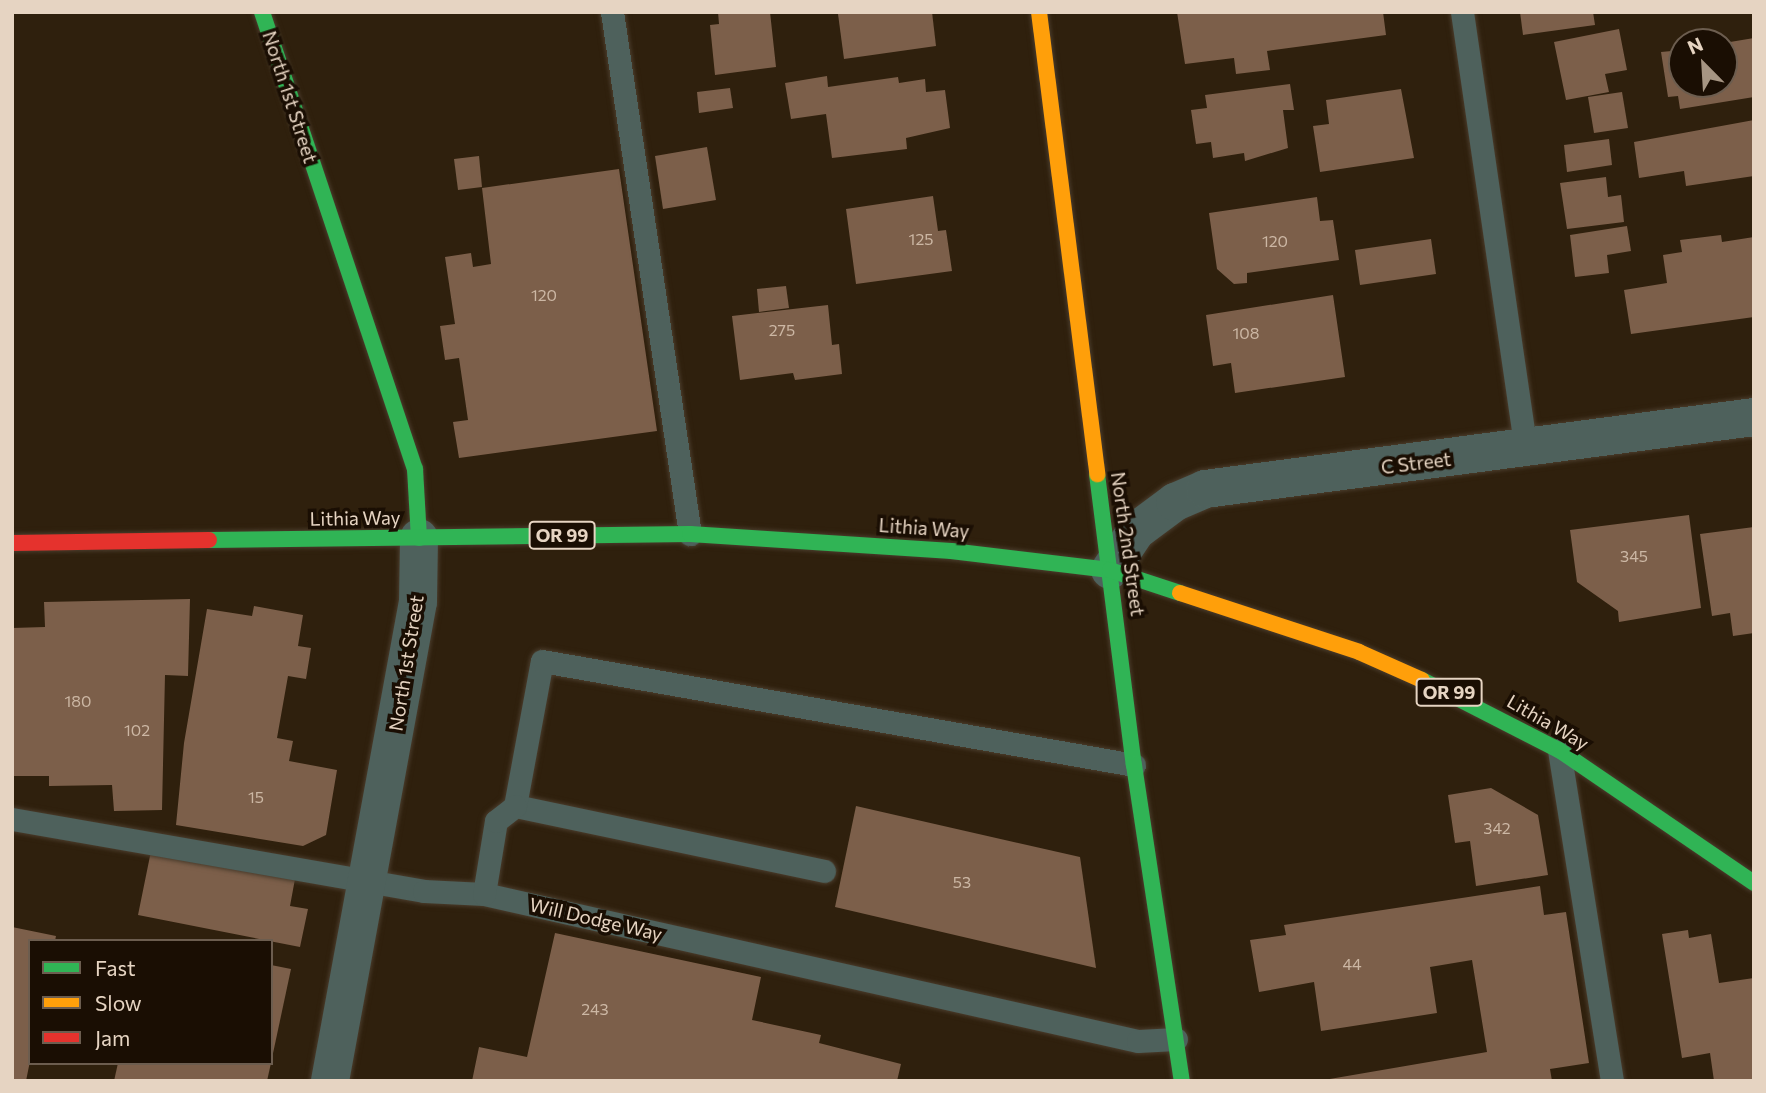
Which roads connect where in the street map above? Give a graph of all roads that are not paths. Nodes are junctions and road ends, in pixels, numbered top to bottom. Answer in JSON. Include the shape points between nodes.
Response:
{"nodes":[{"id":1,"x":262,"y":12,"type":"edge"},
{"id":2,"x":612,"y":12,"type":"edge"},
{"id":3,"x":1039,"y":12,"type":"edge"},
{"id":4,"x":1462,"y":12,"type":"edge"},
{"id":5,"x":1754,"y":417,"type":"edge"},
{"id":6,"x":1526,"y":449,"type":"junction"},
{"id":7,"x":690,"y":534,"type":"junction"},
{"id":8,"x":419,"y":538,"type":"junction"},
{"id":9,"x":12,"y":543,"type":"edge"},
{"id":10,"x":1110,"y":570,"type":"junction"},
{"id":11,"x":1559,"y":750,"type":"junction"},
{"id":12,"x":1134,"y":765,"type":"junction"},
{"id":13,"x":514,"y":806,"type":"junction"},
{"id":14,"x":12,"y":819,"type":"edge"},
{"id":15,"x":824,"y":871,"type":"dead end"},
{"id":16,"x":369,"y":878,"type":"junction"},
{"id":17,"x":1754,"y":883,"type":"edge"},
{"id":18,"x":484,"y":894,"type":"junction"},
{"id":19,"x":1176,"y":1039,"type":"junction"},
{"id":20,"x":330,"y":1081,"type":"edge"},
{"id":21,"x":1182,"y":1081,"type":"edge"},
{"id":22,"x":1612,"y":1081,"type":"edge"}],
"edges":[{"from":1,"to":8,"type":"main road","name":"North 1st Street","via":[[415,469]]},
{"from":2,"to":7,"type":"lane"},
{"from":3,"to":10,"type":"main road","name":"North 2nd Street"},
{"from":4,"to":6,"type":"lane"},
{"from":5,"to":6,"type":"street","name":"C Street"},
{"from":6,"to":10,"type":"street","name":"C Street","via":[[1205,489],[1175,502],[1136,531]]},
{"from":7,"to":8,"type":"main road","name":"Lithia Way","number":"OR 99"},
{"from":7,"to":10,"type":"main road","name":"Lithia Way","number":"OR 99","via":[[951,551]]},
{"from":8,"to":9,"type":"main road","name":"Lithia Way","number":"OR 99"},
{"from":8,"to":16,"type":"street","name":"North 1st Street","via":[[418,602]]},
{"from":10,"to":11,"type":"main road","name":"Lithia Way","number":"OR 99","via":[[1359,652]]},
{"from":10,"to":12,"type":"main road","name":"North 2nd Street"},
{"from":11,"to":17,"type":"main road","name":"Lithia Way","number":"OR 99"},
{"from":11,"to":22,"type":"lane"},
{"from":12,"to":13,"type":"lane","via":[[542,661]]},
{"from":12,"to":19,"type":"main road","name":"North 2nd Street"},
{"from":13,"to":15,"type":"lane"},
{"from":13,"to":18,"type":"lane","via":[[496,821]]},
{"from":14,"to":16,"type":"lane","name":"Will Dodge Way"},
{"from":16,"to":18,"type":"lane","name":"Will Dodge Way","via":[[424,891]]},
{"from":16,"to":20,"type":"street","name":"North 1st Street"},
{"from":18,"to":19,"type":"lane","name":"Will Dodge Way","via":[[1138,1041]]},
{"from":19,"to":21,"type":"main road","name":"North 2nd Street"}]}
